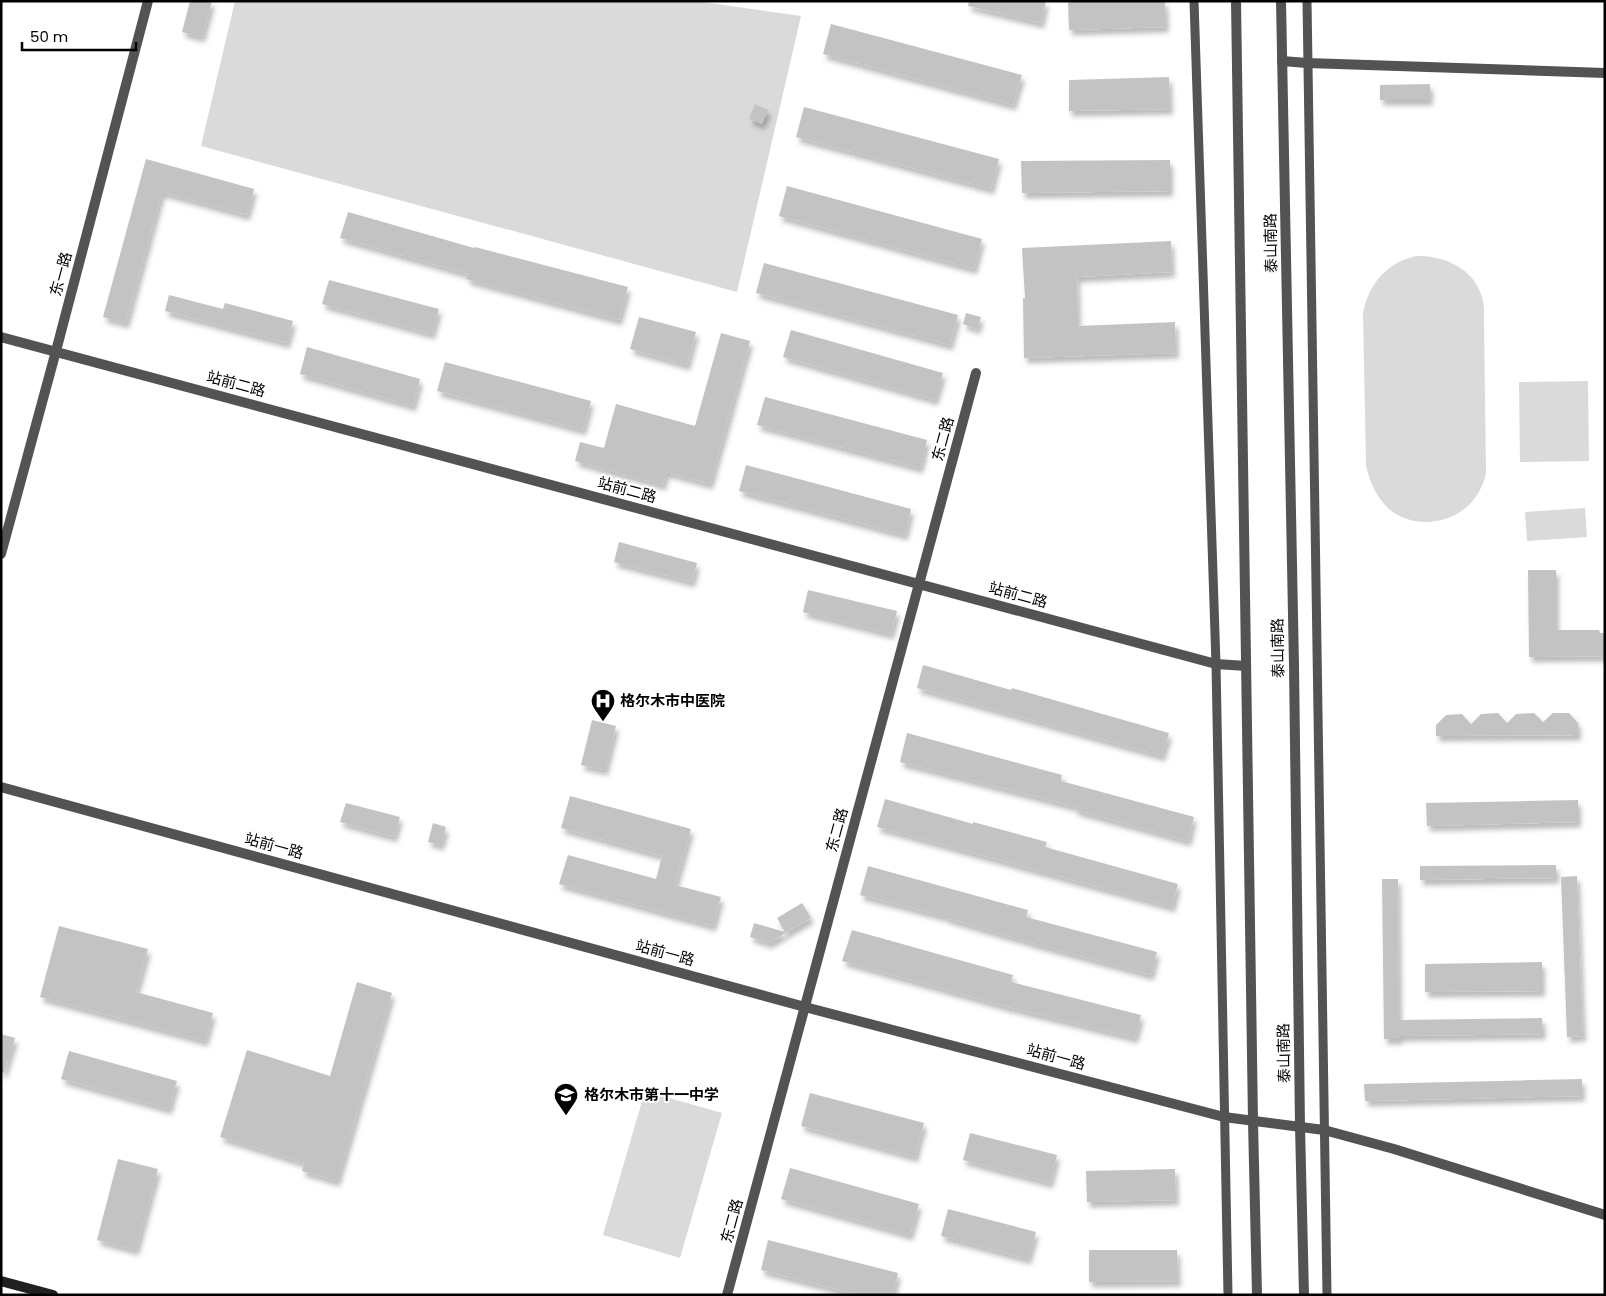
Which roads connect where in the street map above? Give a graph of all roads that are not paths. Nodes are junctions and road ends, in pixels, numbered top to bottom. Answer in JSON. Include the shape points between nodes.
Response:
{"nodes":[{"id":1,"x":148,"y":1,"type":"edge"},
{"id":2,"x":1194,"y":1,"type":"edge"},
{"id":3,"x":1236,"y":1,"type":"edge"},
{"id":4,"x":1281,"y":1,"type":"edge"},
{"id":5,"x":1306,"y":1,"type":"edge"},
{"id":6,"x":1282,"y":61,"type":"junction"},
{"id":7,"x":1308,"y":64,"type":"junction"},
{"id":8,"x":1605,"y":73,"type":"edge"},
{"id":9,"x":1,"y":336,"type":"edge"},
{"id":10,"x":56,"y":352,"type":"junction"},
{"id":11,"x":976,"y":372,"type":"dead end"},
{"id":12,"x":1,"y":554,"type":"edge"},
{"id":13,"x":919,"y":584,"type":"junction"},
{"id":14,"x":1216,"y":664,"type":"junction"},
{"id":15,"x":1246,"y":666,"type":"junction"},
{"id":16,"x":1,"y":787,"type":"edge"},
{"id":17,"x":805,"y":1006,"type":"junction"},
{"id":18,"x":1224,"y":1117,"type":"junction"},
{"id":19,"x":1253,"y":1121,"type":"junction"},
{"id":20,"x":1300,"y":1126,"type":"junction"},
{"id":21,"x":1324,"y":1130,"type":"junction"},
{"id":22,"x":1605,"y":1215,"type":"edge"},
{"id":23,"x":1,"y":1281,"type":"edge"},
{"id":24,"x":53,"y":1295,"type":"edge"},
{"id":25,"x":727,"y":1295,"type":"edge"},
{"id":26,"x":1228,"y":1295,"type":"edge"},
{"id":27,"x":1257,"y":1295,"type":"edge"},
{"id":28,"x":1304,"y":1295,"type":"edge"},
{"id":29,"x":1327,"y":1295,"type":"edge"}],
"edges":[{"from":1,"to":10,"type":"street","name":"东一路"},
{"from":2,"to":14,"type":"lane"},
{"from":3,"to":15,"type":"street","name":"泰山南路"},
{"from":4,"to":6,"type":"street","name":"泰山南路"},
{"from":5,"to":7,"type":"lane"},
{"from":6,"to":7,"type":"street"},
{"from":6,"to":20,"type":"street","name":"泰山南路"},
{"from":7,"to":8,"type":"street"},
{"from":7,"to":21,"type":"lane"},
{"from":9,"to":10,"type":"street","name":"站前二路"},
{"from":10,"to":12,"type":"street","name":"东一路"},
{"from":10,"to":13,"type":"street","name":"站前二路"},
{"from":11,"to":13,"type":"street","name":"东二路"},
{"from":13,"to":14,"type":"street","name":"站前二路"},
{"from":13,"to":17,"type":"street","name":"东二路"},
{"from":14,"to":15,"type":"street","name":"站前二路"},
{"from":14,"to":18,"type":"lane"},
{"from":15,"to":19,"type":"street","name":"泰山南路"},
{"from":16,"to":17,"type":"street","name":"站前一路"},
{"from":17,"to":18,"type":"street","name":"站前一路"},
{"from":17,"to":25,"type":"street","name":"东二路"},
{"from":18,"to":19,"type":"street","name":"站前一路"},
{"from":18,"to":26,"type":"lane"},
{"from":19,"to":20,"type":"street","name":"站前一路"},
{"from":19,"to":27,"type":"street","name":"泰山南路"},
{"from":20,"to":21,"type":"street","name":"站前一路"},
{"from":20,"to":28,"type":"street","name":"泰山南路"},
{"from":21,"to":22,"type":"street","name":"站前一路"},
{"from":21,"to":29,"type":"lane"},
{"from":23,"to":24,"type":"main road"}]}
